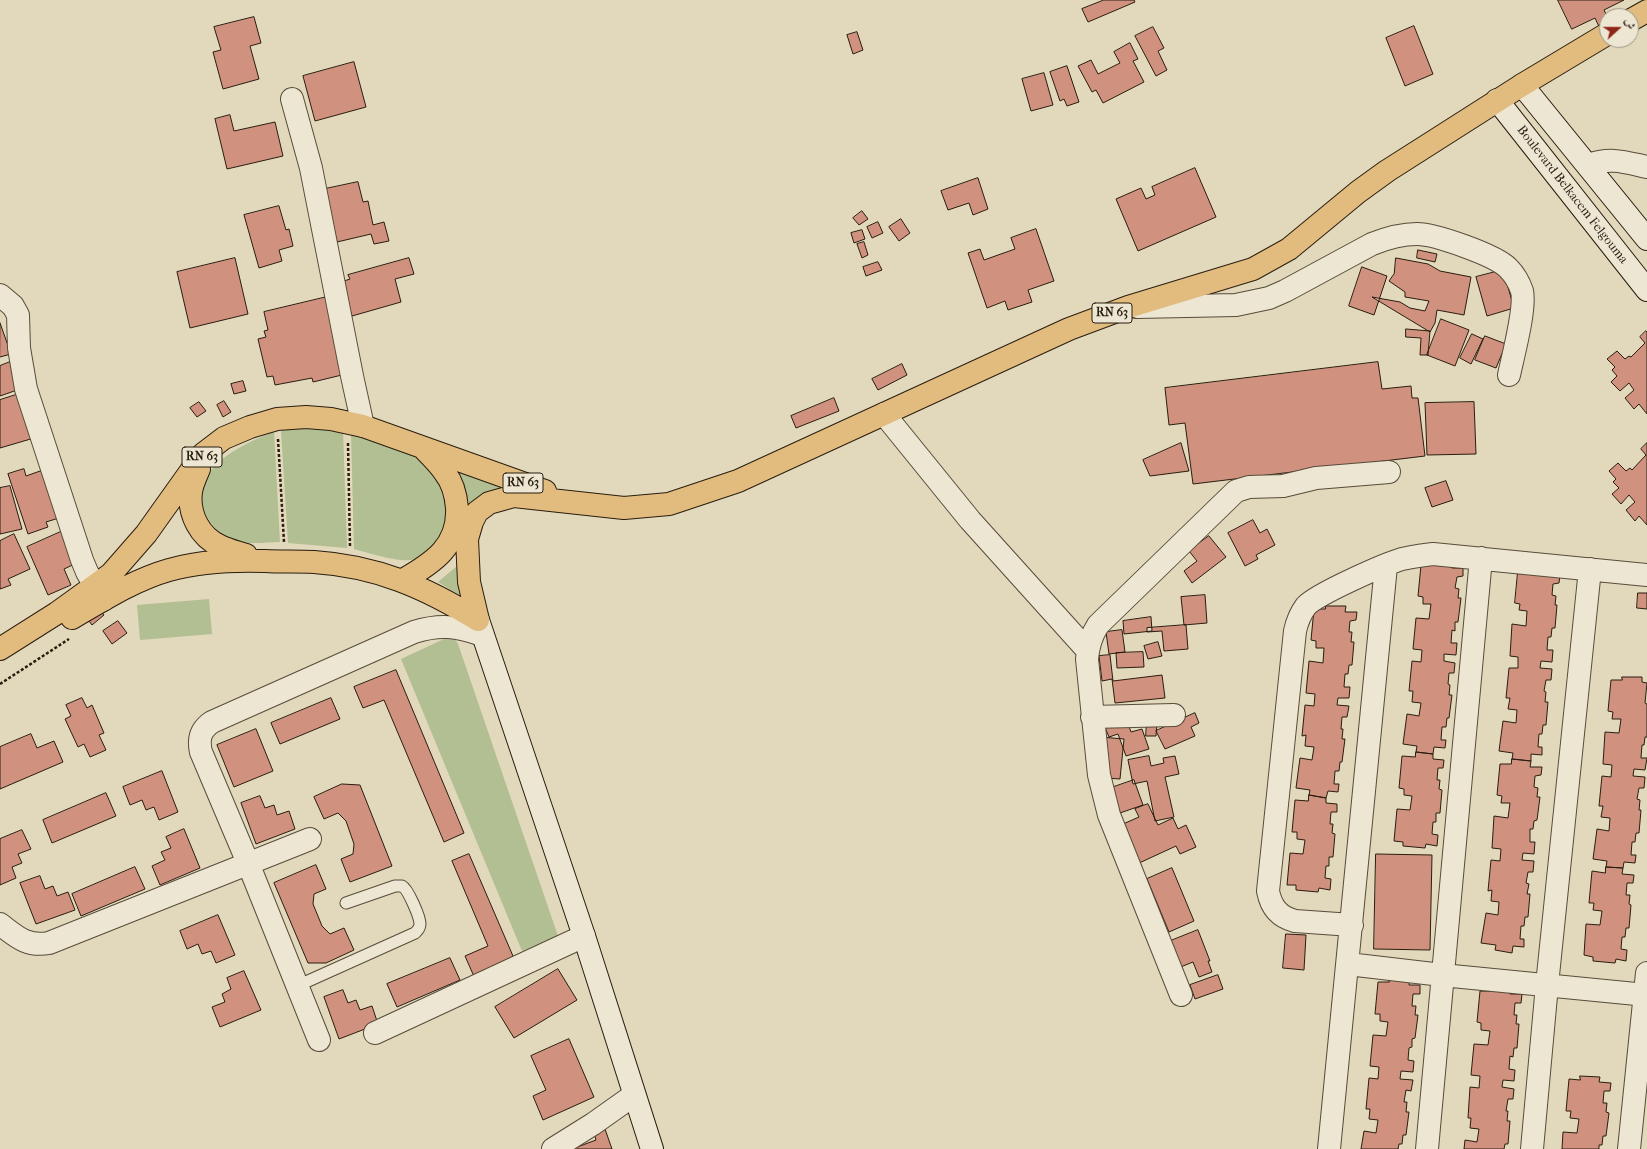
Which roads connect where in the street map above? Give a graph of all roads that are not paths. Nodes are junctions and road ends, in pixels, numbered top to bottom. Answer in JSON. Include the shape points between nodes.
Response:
{"nodes":[{"id":1,"x":1599,"y":39,"type":"edge"},
{"id":2,"x":1522,"y":85,"type":"junction"},
{"id":3,"x":292,"y":99,"type":"dead end"},
{"id":4,"x":1497,"y":100,"type":"junction"},
{"id":5,"x":1566,"y":138,"type":"junction"},
{"id":6,"x":1542,"y":157,"type":"junction"},
{"id":7,"x":1588,"y":165,"type":"junction"},
{"id":8,"x":1647,"y":167,"type":"edge"},
{"id":9,"x":1647,"y":239,"type":"edge"},
{"id":10,"x":1647,"y":290,"type":"edge"},
{"id":11,"x":0,"y":295,"type":"edge"},
{"id":12,"x":1128,"y":307,"type":"junction"},
{"id":13,"x":1509,"y":376,"type":"dead end"},
{"id":14,"x":884,"y":414,"type":"junction"},
{"id":15,"x":356,"y":424,"type":"junction"},
{"id":16,"x":424,"y":448,"type":"junction"},
{"id":17,"x":203,"y":454,"type":"junction"},
{"id":18,"x":1389,"y":472,"type":"dead end"},
{"id":19,"x":579,"y":503,"type":"junction"},
{"id":20,"x":460,"y":538,"type":"junction"},
{"id":21,"x":1481,"y":558,"type":"junction"},
{"id":22,"x":275,"y":561,"type":"junction"},
{"id":23,"x":1386,"y":566,"type":"junction"},
{"id":24,"x":1590,"y":569,"type":"junction"},
{"id":25,"x":1647,"y":575,"type":"edge"},
{"id":26,"x":403,"y":580,"type":"junction"},
{"id":27,"x":99,"y":593,"type":"junction"},
{"id":28,"x":480,"y":627,"type":"junction"},
{"id":29,"x":0,"y":649,"type":"edge"},
{"id":30,"x":1088,"y":651,"type":"junction"},
{"id":31,"x":0,"y":664,"type":"edge"},
{"id":32,"x":1174,"y":715,"type":"dead end"},
{"id":33,"x":1092,"y":717,"type":"junction"},
{"id":34,"x":310,"y":839,"type":"dead end"},
{"id":35,"x":248,"y":863,"type":"junction"},
{"id":36,"x":346,"y":904,"type":"dead end"},
{"id":37,"x":0,"y":924,"type":"edge"},
{"id":38,"x":1352,"y":925,"type":"junction"},
{"id":39,"x":584,"y":936,"type":"junction"},
{"id":40,"x":1348,"y":964,"type":"junction"},
{"id":41,"x":1647,"y":973,"type":"edge"},
{"id":42,"x":1442,"y":975,"type":"junction"},
{"id":43,"x":1547,"y":985,"type":"junction"},
{"id":44,"x":297,"y":986,"type":"junction"},
{"id":45,"x":1181,"y":995,"type":"dead end"},
{"id":46,"x":1646,"y":995,"type":"edge"},
{"id":47,"x":375,"y":1033,"type":"dead end"},
{"id":48,"x":318,"y":1040,"type":"dead end"},
{"id":49,"x":634,"y":1094,"type":"junction"},
{"id":50,"x":553,"y":1149,"type":"edge"},
{"id":51,"x":652,"y":1149,"type":"edge"},
{"id":52,"x":1329,"y":1149,"type":"edge"},
{"id":53,"x":1427,"y":1149,"type":"edge"},
{"id":54,"x":1532,"y":1149,"type":"edge"},
{"id":55,"x":1629,"y":1149,"type":"edge"}],
"edges":[{"from":1,"to":2,"type":"main road","number":"RN 63"},
{"from":2,"to":4,"type":"main road","number":"RN 63"},
{"from":2,"to":5,"type":"street"},
{"from":3,"to":15,"type":"street","via":[[311,168],[352,376]]},
{"from":4,"to":6,"type":"street","name":"Boulevard Belkacem Felgouma"},
{"from":4,"to":12,"type":"main road","number":"RN 63","via":[[1373,180],[1289,249],[1273,259],[1253,269]]},
{"from":5,"to":6,"type":"street"},
{"from":5,"to":7,"type":"street"},
{"from":6,"to":10,"type":"street","name":"Boulevard Belkacem Felgouma"},
{"from":7,"to":8,"type":"street","via":[[1611,160]]},
{"from":7,"to":9,"type":"street"},
{"from":11,"to":27,"type":"street","via":[[13,306],[18,315],[19,348],[26,389],[82,560]]},
{"from":12,"to":13,"type":"street","via":[[1236,305],[1253,302],[1285,292],[1387,238],[1418,234],[1434,236],[1496,259],[1508,267],[1517,278],[1522,292],[1523,307]]},
{"from":12,"to":14,"type":"main road","number":"RN 63","via":[[1052,336]]},
{"from":14,"to":19,"type":"main road","number":"RN 63","via":[[738,481],[669,504],[624,508]]},
{"from":14,"to":30,"type":"street","via":[[970,520]]},
{"from":15,"to":16,"type":"main road","number":"RN 63"},
{"from":15,"to":17,"type":"main road","number":"RN 63","via":[[306,417],[277,419],[224,438]]},
{"from":16,"to":19,"type":"main road","number":"RN 63"},
{"from":16,"to":20,"type":"main road","via":[[446,473],[455,493]]},
{"from":17,"to":22,"type":"main road","via":[[191,492],[196,524],[211,541],[220,546]]},
{"from":17,"to":27,"type":"main road","number":"RN 63","via":[[146,534],[111,574]]},
{"from":18,"to":30,"type":"street","via":[[1316,478],[1283,486],[1249,487],[1236,492],[1098,625]]},
{"from":19,"to":20,"type":"main road","via":[[514,496],[502,498],[489,502],[477,512]]},
{"from":20,"to":26,"type":"main road","via":[[427,566]]},
{"from":20,"to":28,"type":"main road"},
{"from":21,"to":23,"type":"street","via":[[1433,554],[1400,560]]},
{"from":21,"to":24,"type":"street"},
{"from":21,"to":42,"type":"street"},
{"from":22,"to":26,"type":"main road","via":[[314,562],[350,567]]},
{"from":22,"to":27,"type":"main road","via":[[216,561],[169,570]]},
{"from":23,"to":38,"type":"street"},
{"from":23,"to":38,"type":"street","via":[[1314,599],[1307,605],[1297,622],[1268,891],[1273,907],[1286,919]]},
{"from":24,"to":25,"type":"street"},
{"from":24,"to":43,"type":"street"},
{"from":26,"to":28,"type":"main road","via":[[440,597]]},
{"from":27,"to":29,"type":"main road","number":"RN 63","via":[[57,613]]},
{"from":27,"to":31,"type":"main road","number":"RN 63"},
{"from":28,"to":35,"type":"street","via":[[465,629],[439,626],[414,632],[206,726],[200,733],[201,752]]},
{"from":28,"to":39,"type":"street"},
{"from":30,"to":33,"type":"street"},
{"from":32,"to":33,"type":"street"},
{"from":33,"to":45,"type":"street","via":[[1105,803]]},
{"from":34,"to":35,"type":"street"},
{"from":35,"to":37,"type":"street","via":[[50,943],[27,943]]},
{"from":35,"to":44,"type":"street"},
{"from":36,"to":44,"type":"lane","via":[[395,886],[402,886],[408,893],[420,920],[420,927],[415,933]]},
{"from":38,"to":40,"type":"street"},
{"from":39,"to":47,"type":"street"},
{"from":39,"to":49,"type":"street"},
{"from":40,"to":42,"type":"street"},
{"from":40,"to":52,"type":"street"},
{"from":41,"to":46,"type":"street"},
{"from":42,"to":43,"type":"street"},
{"from":42,"to":53,"type":"street"},
{"from":43,"to":46,"type":"street"},
{"from":43,"to":54,"type":"street"},
{"from":44,"to":48,"type":"street"},
{"from":46,"to":55,"type":"street"},
{"from":49,"to":50,"type":"street"},
{"from":49,"to":51,"type":"street"}]}
